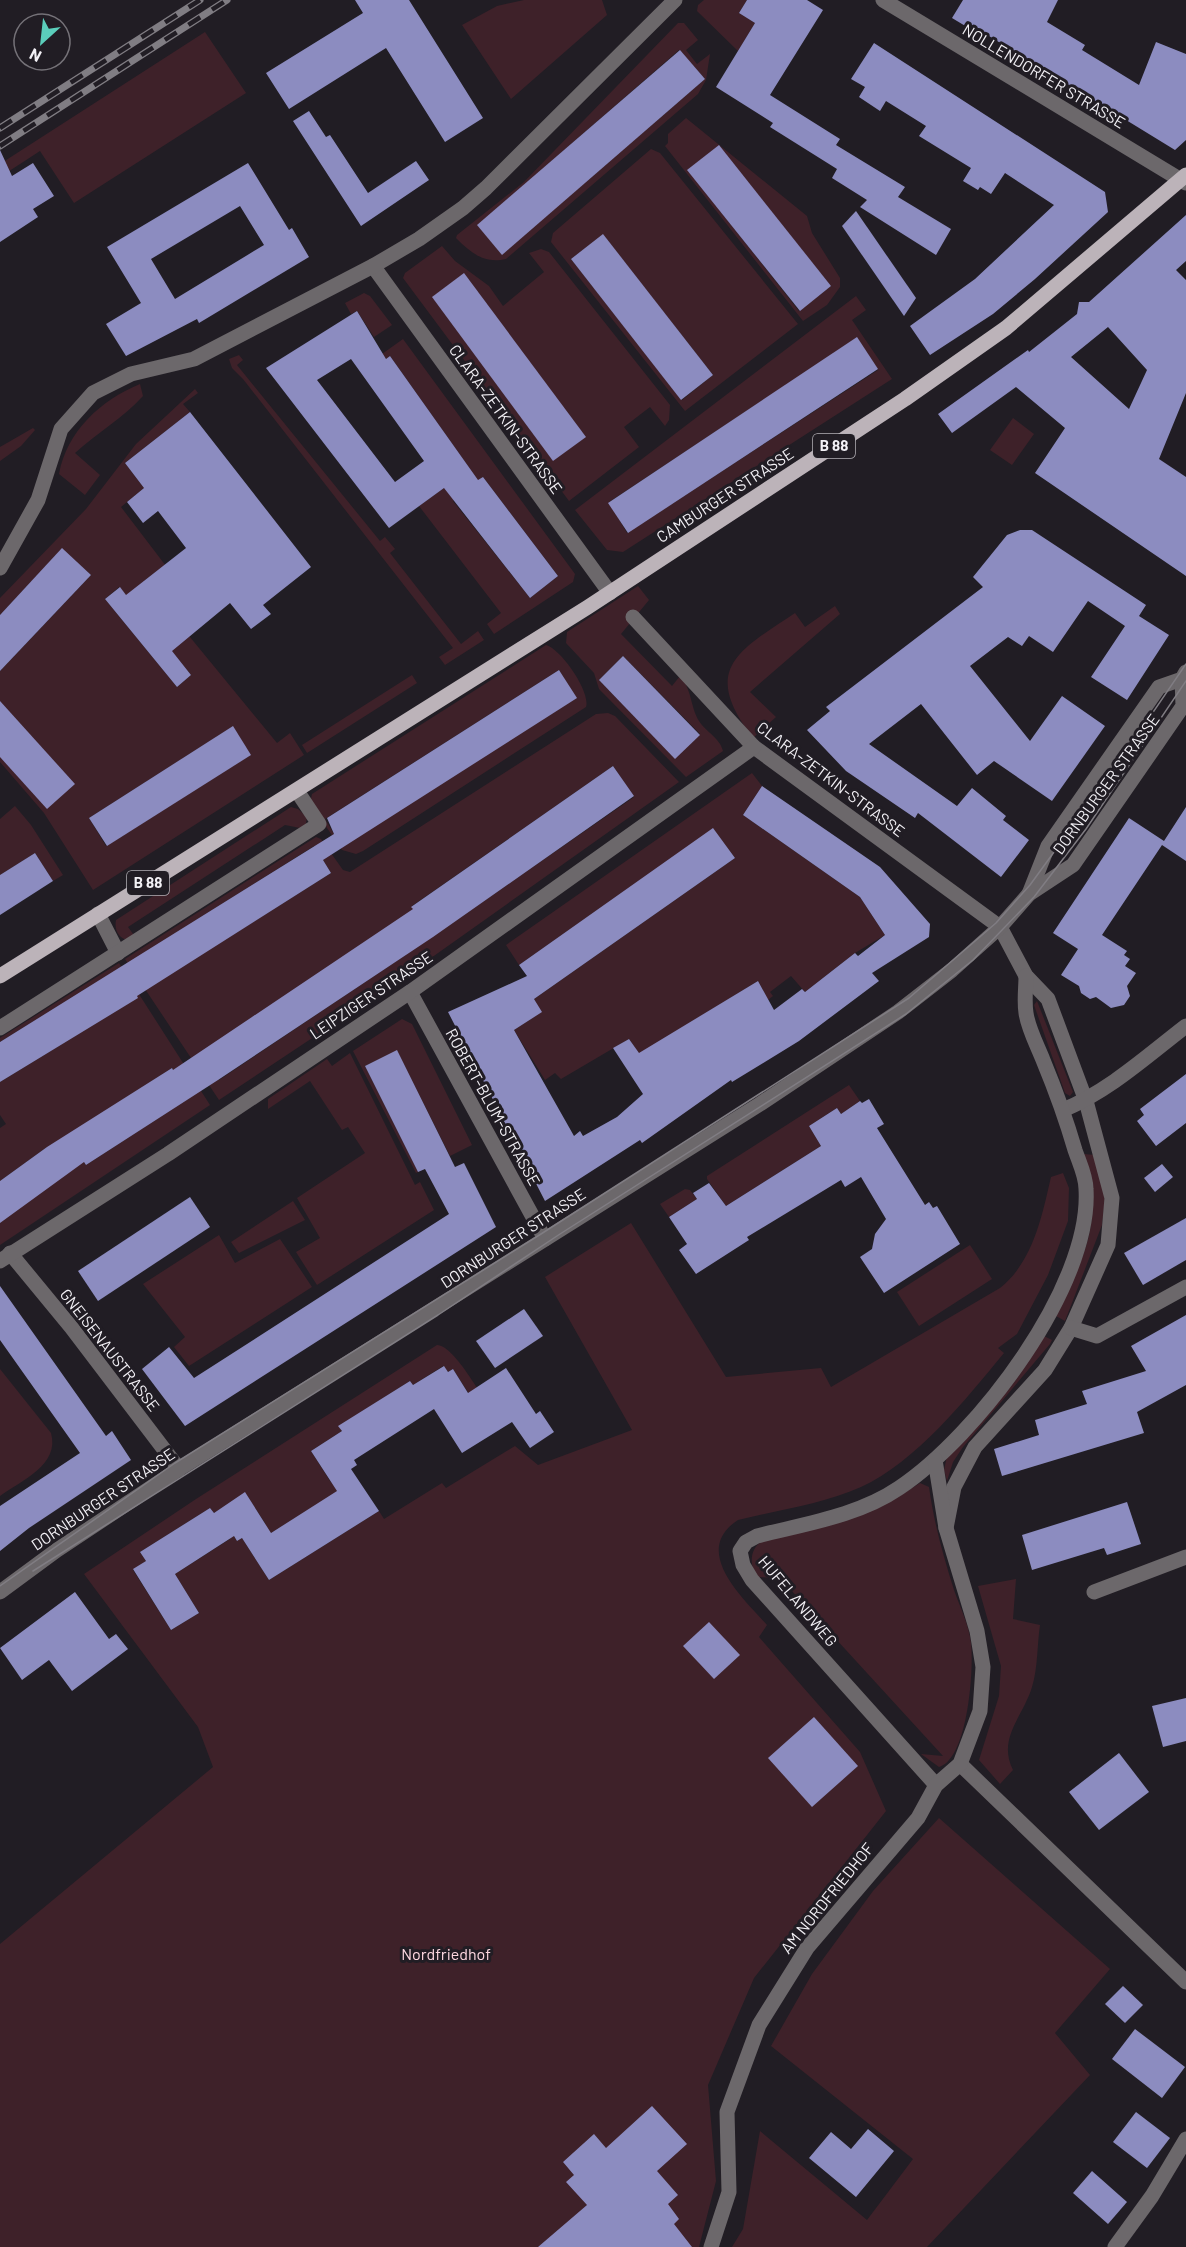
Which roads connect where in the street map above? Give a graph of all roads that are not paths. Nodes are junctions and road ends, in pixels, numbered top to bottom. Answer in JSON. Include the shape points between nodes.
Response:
{"nodes":[{"id":1,"x":675,"y":0,"type":"edge"},
{"id":2,"x":883,"y":0,"type":"edge"},
{"id":3,"x":1184,"y":179,"type":"edge"},
{"id":4,"x":374,"y":266,"type":"junction"},
{"id":5,"x":0,"y":568,"type":"edge"},
{"id":6,"x":610,"y":593,"type":"junction"},
{"id":7,"x":633,"y":617,"type":"dead end"},
{"id":8,"x":1184,"y":675,"type":"edge"},
{"id":9,"x":754,"y":747,"type":"junction"},
{"id":10,"x":297,"y":791,"type":"junction"},
{"id":11,"x":1029,"y":894,"type":"junction"},
{"id":12,"x":98,"y":914,"type":"junction"},
{"id":13,"x":1000,"y":927,"type":"junction"},
{"id":14,"x":118,"y":953,"type":"junction"},
{"id":15,"x":0,"y":976,"type":"edge"},
{"id":16,"x":1026,"y":976,"type":"junction"},
{"id":17,"x":410,"y":992,"type":"junction"},
{"id":18,"x":1186,"y":1026,"type":"edge"},
{"id":19,"x":0,"y":1028,"type":"edge"},
{"id":20,"x":1086,"y":1101,"type":"junction"},
{"id":21,"x":1063,"y":1110,"type":"junction"},
{"id":22,"x":545,"y":1239,"type":"junction"},
{"id":23,"x":5,"y":1257,"type":"edge"},
{"id":24,"x":1186,"y":1287,"type":"edge"},
{"id":25,"x":1071,"y":1328,"type":"junction"},
{"id":26,"x":935,"y":1460,"type":"junction"},
{"id":27,"x":179,"y":1469,"type":"junction"},
{"id":28,"x":946,"y":1528,"type":"junction"},
{"id":29,"x":1186,"y":1557,"type":"edge"},
{"id":30,"x":0,"y":1592,"type":"edge"},
{"id":31,"x":1094,"y":1592,"type":"dead end"},
{"id":32,"x":960,"y":1764,"type":"junction"},
{"id":33,"x":936,"y":1785,"type":"junction"},
{"id":34,"x":1186,"y":1982,"type":"edge"},
{"id":35,"x":1186,"y":2139,"type":"edge"},
{"id":36,"x":711,"y":2247,"type":"edge"},
{"id":37,"x":1115,"y":2247,"type":"edge"}],
"edges":[{"from":1,"to":4,"type":"street","via":[[463,208]]},
{"from":2,"to":3,"type":"street","name":"NOLLENDORFER STRASSE"},
{"from":3,"to":6,"type":"main road","name":"CAMBURGER STRASSE","number":"B 88","via":[[1006,328]]},
{"from":4,"to":5,"type":"street","via":[[194,359],[132,374],[93,393],[61,429],[38,500]]},
{"from":4,"to":6,"type":"street","name":"CLARA-ZETKIN-STRASSE"},
{"from":6,"to":10,"type":"main road","name":"CAMBURGER STRASSE","number":"B 88"},
{"from":7,"to":9,"type":"street","name":"CLARA-ZETKIN-STRASSE"},
{"from":8,"to":11,"type":"street","name":"DORNBURGER STRASSE","via":[[1159,687],[1048,846]]},
{"from":8,"to":11,"type":"street","name":"DORNBURGER STRASSE","via":[[1183,706],[1073,865]]},
{"from":9,"to":13,"type":"street","name":"CLARA-ZETKIN-STRASSE"},
{"from":9,"to":17,"type":"street","name":"LEIPZIGER STRASSE"},
{"from":10,"to":12,"type":"main road","name":"CAMBURGER STRASSE","number":"B 88"},
{"from":10,"to":14,"type":"street","via":[[318,824]]},
{"from":11,"to":13,"type":"street","name":"DORNBURGER STRASSE"},
{"from":12,"to":14,"type":"street"},
{"from":12,"to":15,"type":"main road","name":"CAMBURGER STRASSE","number":"B 88"},
{"from":13,"to":16,"type":"street","name":"HUFELANDWEG"},
{"from":13,"to":22,"type":"street","name":"DORNBURGER STRASSE","via":[[898,1012]]},
{"from":14,"to":19,"type":"street"},
{"from":16,"to":20,"type":"street","name":"HUFELANDWEG","via":[[1048,999]]},
{"from":16,"to":21,"type":"street","name":"HUFELANDWEG","via":[[1026,1014]]},
{"from":17,"to":22,"type":"street","name":"ROBERT-BLUM-STRASSE"},
{"from":17,"to":23,"type":"street","name":"LEIPZIGER STRASSE","via":[[168,1154]]},
{"from":18,"to":20,"type":"street"},
{"from":20,"to":21,"type":"street"},
{"from":20,"to":25,"type":"street","name":"HUFELANDWEG","via":[[1112,1198],[1108,1245]]},
{"from":21,"to":26,"type":"street","name":"HUFELANDWEG","via":[[1086,1187],[1085,1227],[1065,1280],[1018,1366],[990,1403]]},
{"from":22,"to":27,"type":"street","name":"DORNBURGER STRASSE"},
{"from":23,"to":27,"type":"street","name":"GNEISENAUSTRASSE","via":[[71,1327]]},
{"from":24,"to":25,"type":"street","via":[[1097,1336]]},
{"from":25,"to":28,"type":"street","name":"HUFELANDWEG","via":[[1045,1370],[975,1446],[954,1487]]},
{"from":26,"to":28,"type":"street","name":"HUFELANDWEG"},
{"from":26,"to":33,"type":"street","name":"HUFELANDWEG","via":[[899,1489],[870,1504],[757,1536],[746,1542],[740,1558],[752,1580]]},
{"from":27,"to":30,"type":"street","name":"DORNBURGER STRASSE"},
{"from":28,"to":32,"type":"street","name":"HUFELANDWEG","via":[[977,1631],[983,1667],[980,1711]]},
{"from":29,"to":31,"type":"street"},
{"from":32,"to":33,"type":"street","name":"HUFELANDWEG"},
{"from":32,"to":34,"type":"street"},
{"from":33,"to":36,"type":"street","name":"AM NORDFRIEDHOF","via":[[918,1818],[807,1948],[759,2025],[727,2112],[729,2192]]},
{"from":35,"to":37,"type":"street"}]}
